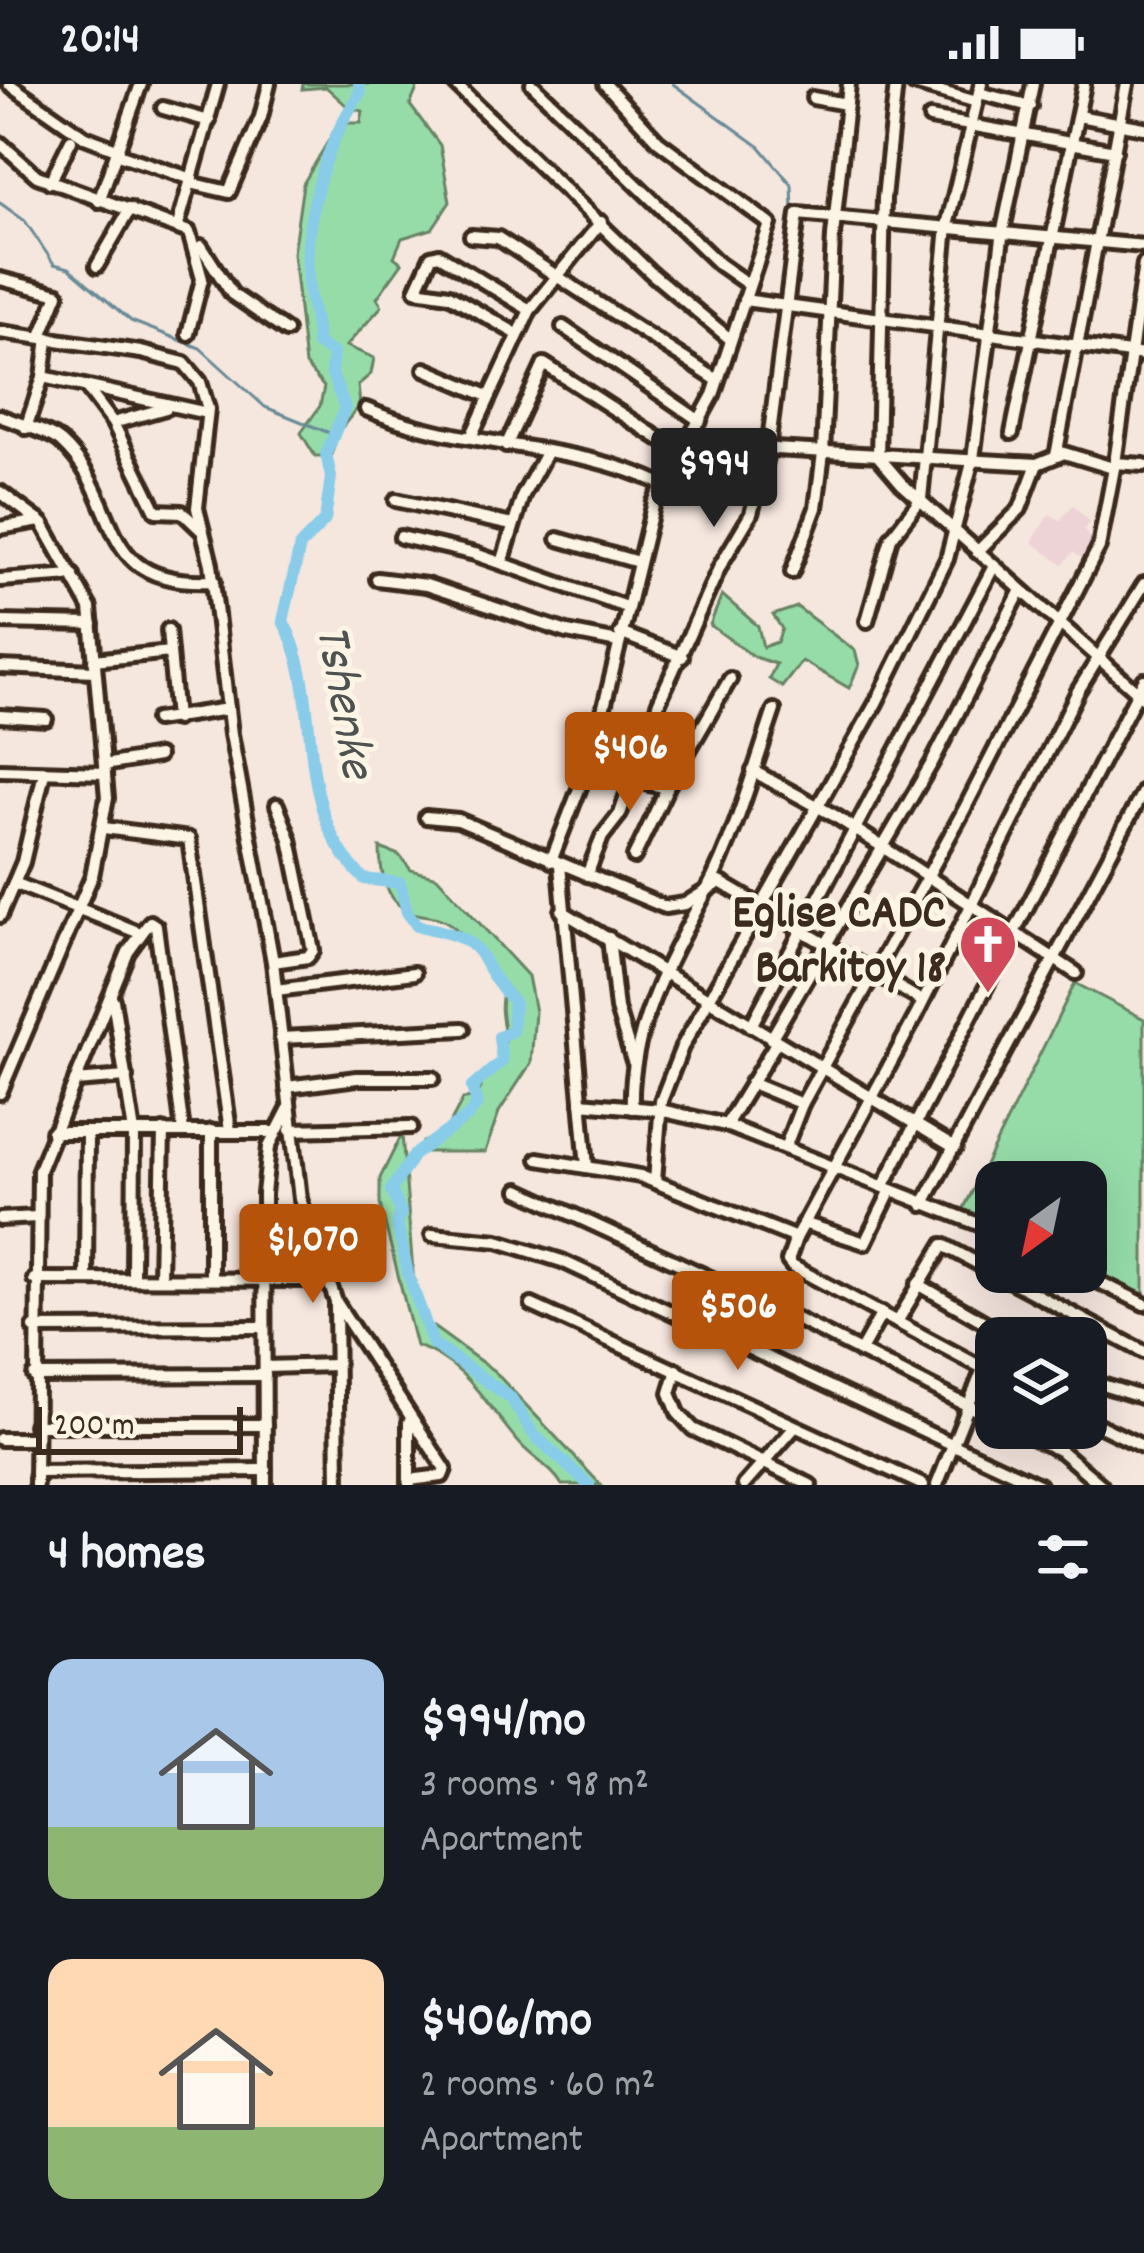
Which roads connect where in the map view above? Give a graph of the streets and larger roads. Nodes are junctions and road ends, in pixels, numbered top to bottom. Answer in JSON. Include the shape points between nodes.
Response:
{"nodes":[{"id":1,"x":9,"y":84,"type":"edge"},
{"id":2,"x":141,"y":84,"type":"edge"},
{"id":3,"x":218,"y":84,"type":"edge"},
{"id":4,"x":268,"y":84,"type":"edge"},
{"id":5,"x":454,"y":84,"type":"edge"},
{"id":6,"x":532,"y":84,"type":"edge"},
{"id":7,"x":605,"y":84,"type":"edge"},
{"id":8,"x":849,"y":84,"type":"edge"},
{"id":9,"x":896,"y":84,"type":"edge"},
{"id":10,"x":914,"y":84,"type":"edge"},
{"id":11,"x":1032,"y":84,"type":"edge"},
{"id":12,"x":1084,"y":84,"type":"edge"},
{"id":13,"x":1127,"y":84,"type":"edge"},
{"id":14,"x":937,"y":87,"type":"edge"},
{"id":15,"x":979,"y":93,"type":"edge"},
{"id":16,"x":813,"y":98,"type":"dead end"},
{"id":17,"x":846,"y":104,"type":"junction"},
{"id":18,"x":1030,"y":106,"type":"junction"},
{"id":19,"x":163,"y":108,"type":"dead end"},
{"id":20,"x":1078,"y":116,"type":"junction"},
{"id":21,"x":930,"y":118,"type":"dead end"},
{"id":22,"x":209,"y":121,"type":"junction"},
{"id":23,"x":1119,"y":124,"type":"junction"},
{"id":24,"x":970,"y":127,"type":"junction"},
{"id":25,"x":1144,"y":128,"type":"edge"},
{"id":26,"x":1022,"y":137,"type":"junction"},
{"id":27,"x":70,"y":140,"type":"dead end"},
{"id":28,"x":0,"y":143,"type":"edge"},
{"id":29,"x":1073,"y":144,"type":"junction"},
{"id":30,"x":1115,"y":151,"type":"junction"},
{"id":31,"x":118,"y":152,"type":"junction"},
{"id":32,"x":191,"y":181,"type":"junction"},
{"id":33,"x":50,"y":182,"type":"junction"},
{"id":34,"x":99,"y":201,"type":"junction"},
{"id":35,"x":130,"y":209,"type":"junction"},
{"id":36,"x":835,"y":217,"type":"junction"},
{"id":37,"x":884,"y":220,"type":"junction"},
{"id":38,"x":601,"y":222,"type":"junction"},
{"id":39,"x":947,"y":226,"type":"junction"},
{"id":40,"x":183,"y":228,"type":"junction"},
{"id":41,"x":1003,"y":230,"type":"junction"},
{"id":42,"x":471,"y":236,"type":"dead end"},
{"id":43,"x":1054,"y":236,"type":"junction"},
{"id":44,"x":1099,"y":241,"type":"junction"},
{"id":45,"x":1144,"y":246,"type":"edge"},
{"id":46,"x":1144,"y":264,"type":"edge"},
{"id":47,"x":97,"y":266,"type":"dead end"},
{"id":48,"x":558,"y":275,"type":"junction"},
{"id":49,"x":0,"y":280,"type":"edge"},
{"id":50,"x":749,"y":284,"type":"junction"},
{"id":51,"x":744,"y":300,"type":"junction"},
{"id":52,"x":784,"y":306,"type":"junction"},
{"id":53,"x":530,"y":310,"type":"junction"},
{"id":54,"x":829,"y":312,"type":"junction"},
{"id":55,"x":879,"y":318,"type":"junction"},
{"id":56,"x":935,"y":325,"type":"junction"},
{"id":57,"x":563,"y":327,"type":"dead end"},
{"id":58,"x":286,"y":331,"type":"dead end"},
{"id":59,"x":0,"y":332,"type":"edge"},
{"id":60,"x":986,"y":332,"type":"junction"},
{"id":61,"x":188,"y":334,"type":"dead end"},
{"id":62,"x":517,"y":334,"type":"junction"},
{"id":63,"x":44,"y":337,"type":"junction"},
{"id":64,"x":730,"y":338,"type":"junction"},
{"id":65,"x":1033,"y":338,"type":"junction"},
{"id":66,"x":1080,"y":345,"type":"junction"},
{"id":67,"x":1137,"y":354,"type":"edge"},
{"id":68,"x":424,"y":369,"type":"dead end"},
{"id":69,"x":44,"y":376,"type":"junction"},
{"id":70,"x":717,"y":380,"type":"junction"},
{"id":71,"x":89,"y":391,"type":"junction"},
{"id":72,"x":488,"y":396,"type":"junction"},
{"id":73,"x":169,"y":408,"type":"junction"},
{"id":74,"x":366,"y":409,"type":"dead end"},
{"id":75,"x":207,"y":413,"type":"junction"},
{"id":76,"x":0,"y":416,"type":"edge"},
{"id":77,"x":700,"y":421,"type":"junction"},
{"id":78,"x":113,"y":423,"type":"junction"},
{"id":79,"x":26,"y":428,"type":"junction"},
{"id":80,"x":1012,"y":433,"type":"dead end"},
{"id":81,"x":471,"y":437,"type":"junction"},
{"id":82,"x":506,"y":446,"type":"junction"},
{"id":83,"x":686,"y":449,"type":"junction"},
{"id":84,"x":768,"y":449,"type":"junction"},
{"id":85,"x":823,"y":452,"type":"junction"},
{"id":86,"x":546,"y":453,"type":"junction"},
{"id":87,"x":878,"y":456,"type":"junction"},
{"id":88,"x":1056,"y":456,"type":"junction"},
{"id":89,"x":929,"y":457,"type":"junction"},
{"id":90,"x":973,"y":459,"type":"junction"},
{"id":91,"x":1037,"y":464,"type":"junction"},
{"id":92,"x":1144,"y":465,"type":"edge"},
{"id":93,"x":1114,"y":466,"type":"junction"},
{"id":94,"x":664,"y":484,"type":"junction"},
{"id":95,"x":0,"y":492,"type":"edge"},
{"id":96,"x":921,"y":499,"type":"junction"},
{"id":97,"x":396,"y":500,"type":"dead end"},
{"id":98,"x":40,"y":521,"type":"junction"},
{"id":99,"x":512,"y":525,"type":"junction"},
{"id":100,"x":0,"y":528,"type":"edge"},
{"id":101,"x":955,"y":532,"type":"junction"},
{"id":102,"x":205,"y":534,"type":"junction"},
{"id":103,"x":400,"y":537,"type":"dead end"},
{"id":104,"x":558,"y":539,"type":"dead end"},
{"id":105,"x":977,"y":551,"type":"junction"},
{"id":106,"x":638,"y":562,"type":"junction"},
{"id":107,"x":502,"y":563,"type":"junction"},
{"id":108,"x":994,"y":566,"type":"junction"},
{"id":109,"x":792,"y":572,"type":"dead end"},
{"id":110,"x":73,"y":574,"type":"junction"},
{"id":111,"x":377,"y":579,"type":"dead end"},
{"id":112,"x":0,"y":580,"type":"edge"},
{"id":113,"x":214,"y":581,"type":"junction"},
{"id":114,"x":1144,"y":584,"type":"edge"},
{"id":115,"x":1021,"y":590,"type":"junction"},
{"id":116,"x":626,"y":608,"type":"junction"},
{"id":117,"x":1057,"y":620,"type":"junction"},
{"id":118,"x":867,"y":621,"type":"dead end"},
{"id":119,"x":0,"y":622,"type":"edge"},
{"id":120,"x":92,"y":624,"type":"junction"},
{"id":121,"x":168,"y":630,"type":"dead end"},
{"id":122,"x":619,"y":638,"type":"junction"},
{"id":123,"x":170,"y":652,"type":"junction"},
{"id":124,"x":1097,"y":656,"type":"junction"},
{"id":125,"x":682,"y":657,"type":"junction"},
{"id":126,"x":95,"y":666,"type":"junction"},
{"id":127,"x":0,"y":667,"type":"edge"},
{"id":128,"x":730,"y":679,"type":"dead end"},
{"id":129,"x":1144,"y":680,"type":"edge"},
{"id":130,"x":1140,"y":696,"type":"edge"},
{"id":131,"x":228,"y":709,"type":"junction"},
{"id":132,"x":774,"y":710,"type":"dead end"},
{"id":133,"x":0,"y":716,"type":"edge"},
{"id":134,"x":176,"y":718,"type":"junction"},
{"id":135,"x":46,"y":719,"type":"dead end"},
{"id":136,"x":156,"y":720,"type":"dead end"},
{"id":137,"x":158,"y":755,"type":"dead end"},
{"id":138,"x":105,"y":769,"type":"junction"},
{"id":139,"x":0,"y":770,"type":"edge"},
{"id":140,"x":753,"y":771,"type":"junction"},
{"id":141,"x":44,"y":772,"type":"junction"},
{"id":142,"x":632,"y":780,"type":"junction"},
{"id":143,"x":668,"y":788,"type":"junction"},
{"id":144,"x":1144,"y":790,"type":"edge"},
{"id":145,"x":814,"y":804,"type":"junction"},
{"id":146,"x":277,"y":806,"type":"dead end"},
{"id":147,"x":426,"y":817,"type":"dead end"},
{"id":148,"x":104,"y":828,"type":"junction"},
{"id":149,"x":854,"y":829,"type":"junction"},
{"id":150,"x":883,"y":847,"type":"junction"},
{"id":151,"x":634,"y":856,"type":"dead end"},
{"id":152,"x":555,"y":863,"type":"junction"},
{"id":153,"x":587,"y":875,"type":"junction"},
{"id":154,"x":926,"y":876,"type":"junction"},
{"id":155,"x":14,"y":883,"type":"junction"},
{"id":156,"x":706,"y":890,"type":"junction"},
{"id":157,"x":760,"y":903,"type":"junction"},
{"id":158,"x":970,"y":906,"type":"junction"},
{"id":159,"x":76,"y":909,"type":"junction"},
{"id":160,"x":562,"y":910,"type":"junction"},
{"id":161,"x":0,"y":916,"type":"edge"},
{"id":162,"x":801,"y":926,"type":"junction"},
{"id":163,"x":1013,"y":931,"type":"junction"},
{"id":164,"x":140,"y":933,"type":"junction"},
{"id":165,"x":609,"y":938,"type":"junction"},
{"id":166,"x":829,"y":942,"type":"junction"},
{"id":167,"x":1052,"y":957,"type":"junction"},
{"id":168,"x":273,"y":962,"type":"junction"},
{"id":169,"x":878,"y":971,"type":"junction"},
{"id":170,"x":664,"y":972,"type":"junction"},
{"id":171,"x":414,"y":973,"type":"dead end"},
{"id":172,"x":1076,"y":973,"type":"dead end"},
{"id":173,"x":276,"y":990,"type":"junction"},
{"id":174,"x":708,"y":998,"type":"junction"},
{"id":175,"x":113,"y":999,"type":"junction"},
{"id":176,"x":922,"y":1001,"type":"junction"},
{"id":177,"x":751,"y":1026,"type":"junction"},
{"id":178,"x":464,"y":1029,"type":"dead end"},
{"id":179,"x":281,"y":1038,"type":"junction"},
{"id":180,"x":773,"y":1041,"type":"junction"},
{"id":181,"x":634,"y":1064,"type":"junction"},
{"id":182,"x":821,"y":1071,"type":"junction"},
{"id":183,"x":126,"y":1077,"type":"junction"},
{"id":184,"x":434,"y":1078,"type":"dead end"},
{"id":185,"x":75,"y":1081,"type":"junction"},
{"id":186,"x":751,"y":1083,"type":"junction"},
{"id":187,"x":287,"y":1087,"type":"junction"},
{"id":188,"x":0,"y":1094,"type":"edge"},
{"id":189,"x":867,"y":1097,"type":"junction"},
{"id":190,"x":581,"y":1103,"type":"junction"},
{"id":191,"x":802,"y":1104,"type":"junction"},
{"id":192,"x":290,"y":1107,"type":"junction"},
{"id":193,"x":632,"y":1108,"type":"junction"},
{"id":194,"x":660,"y":1110,"type":"junction"},
{"id":195,"x":911,"y":1124,"type":"junction"},
{"id":196,"x":726,"y":1125,"type":"junction"},
{"id":197,"x":411,"y":1126,"type":"dead end"},
{"id":198,"x":290,"y":1130,"type":"junction"},
{"id":199,"x":163,"y":1131,"type":"junction"},
{"id":200,"x":183,"y":1131,"type":"junction"},
{"id":201,"x":211,"y":1131,"type":"junction"},
{"id":202,"x":230,"y":1131,"type":"junction"},
{"id":203,"x":52,"y":1132,"type":"junction"},
{"id":204,"x":87,"y":1132,"type":"junction"},
{"id":205,"x":134,"y":1132,"type":"junction"},
{"id":206,"x":276,"y":1132,"type":"junction"},
{"id":207,"x":785,"y":1148,"type":"junction"},
{"id":208,"x":956,"y":1148,"type":"junction"},
{"id":209,"x":538,"y":1159,"type":"dead end"},
{"id":210,"x":832,"y":1166,"type":"junction"},
{"id":211,"x":587,"y":1167,"type":"junction"},
{"id":212,"x":655,"y":1182,"type":"junction"},
{"id":213,"x":887,"y":1189,"type":"junction"},
{"id":214,"x":519,"y":1190,"type":"dead end"},
{"id":215,"x":923,"y":1205,"type":"junction"},
{"id":216,"x":37,"y":1216,"type":"junction"},
{"id":217,"x":0,"y":1219,"type":"edge"},
{"id":218,"x":802,"y":1223,"type":"junction"},
{"id":219,"x":975,"y":1224,"type":"edge"},
{"id":220,"x":432,"y":1235,"type":"dead end"},
{"id":221,"x":796,"y":1238,"type":"junction"},
{"id":222,"x":133,"y":1277,"type":"junction"},
{"id":223,"x":86,"y":1278,"type":"junction"},
{"id":224,"x":160,"y":1278,"type":"junction"},
{"id":225,"x":211,"y":1278,"type":"junction"},
{"id":226,"x":34,"y":1279,"type":"junction"},
{"id":227,"x":263,"y":1279,"type":"junction"},
{"id":228,"x":326,"y":1280,"type":"junction"},
{"id":229,"x":918,"y":1285,"type":"junction"},
{"id":230,"x":1107,"y":1286,"type":"edge"},
{"id":231,"x":337,"y":1302,"type":"junction"},
{"id":232,"x":1144,"y":1304,"type":"edge"},
{"id":233,"x":532,"y":1305,"type":"dead end"},
{"id":234,"x":882,"y":1313,"type":"junction"},
{"id":235,"x":975,"y":1317,"type":"edge"},
{"id":236,"x":897,"y":1322,"type":"junction"},
{"id":237,"x":264,"y":1327,"type":"junction"},
{"id":238,"x":34,"y":1328,"type":"junction"},
{"id":239,"x":860,"y":1352,"type":"junction"},
{"id":240,"x":1144,"y":1352,"type":"edge"},
{"id":241,"x":336,"y":1365,"type":"junction"},
{"id":242,"x":975,"y":1365,"type":"edge"},
{"id":243,"x":677,"y":1370,"type":"junction"},
{"id":244,"x":265,"y":1371,"type":"junction"},
{"id":245,"x":34,"y":1376,"type":"junction"},
{"id":246,"x":1107,"y":1387,"type":"edge"},
{"id":247,"x":975,"y":1393,"type":"edge"},
{"id":248,"x":1144,"y":1398,"type":"edge"},
{"id":249,"x":970,"y":1408,"type":"junction"},
{"id":250,"x":975,"y":1410,"type":"edge"},
{"id":251,"x":410,"y":1419,"type":"junction"},
{"id":252,"x":265,"y":1425,"type":"junction"},
{"id":253,"x":795,"y":1426,"type":"junction"},
{"id":254,"x":1107,"y":1429,"type":"edge"},
{"id":255,"x":35,"y":1432,"type":"junction"},
{"id":256,"x":0,"y":1439,"type":"edge"},
{"id":257,"x":954,"y":1447,"type":"junction"},
{"id":258,"x":1144,"y":1447,"type":"edge"},
{"id":259,"x":1057,"y":1449,"type":"edge"},
{"id":260,"x":764,"y":1464,"type":"junction"},
{"id":261,"x":265,"y":1470,"type":"junction"},
{"id":262,"x":36,"y":1478,"type":"edge"},
{"id":263,"x":409,"y":1483,"type":"edge"},
{"id":264,"x":266,"y":1485,"type":"edge"},
{"id":265,"x":338,"y":1485,"type":"edge"},
{"id":266,"x":744,"y":1485,"type":"edge"},
{"id":267,"x":809,"y":1485,"type":"edge"},
{"id":268,"x":923,"y":1485,"type":"edge"},
{"id":269,"x":937,"y":1485,"type":"edge"},
{"id":270,"x":1040,"y":1485,"type":"edge"},
{"id":271,"x":1102,"y":1485,"type":"edge"}],
"edges":[{"from":1,"to":31,"type":"street"},
{"from":2,"to":31,"type":"street"},
{"from":3,"to":22,"type":"street"},
{"from":4,"to":32,"type":"street","via":[[229,192]]},
{"from":5,"to":38,"type":"street"},
{"from":6,"to":50,"type":"street"},
{"from":7,"to":50,"type":"street","via":[[658,141],[769,222]]},
{"from":8,"to":17,"type":"street"},
{"from":9,"to":37,"type":"street"},
{"from":10,"to":14,"type":"street"},
{"from":11,"to":18,"type":"street"},
{"from":12,"to":20,"type":"street"},
{"from":13,"to":23,"type":"street"},
{"from":14,"to":15,"type":"street"},
{"from":15,"to":18,"type":"street"},
{"from":15,"to":24,"type":"street"},
{"from":16,"to":17,"type":"street"},
{"from":17,"to":36,"type":"street"},
{"from":18,"to":26,"type":"street"},
{"from":19,"to":22,"type":"street"},
{"from":20,"to":23,"type":"street"},
{"from":20,"to":29,"type":"street"},
{"from":21,"to":24,"type":"street"},
{"from":22,"to":32,"type":"street"},
{"from":23,"to":25,"type":"street"},
{"from":23,"to":30,"type":"street"},
{"from":24,"to":26,"type":"street"},
{"from":24,"to":39,"type":"street"},
{"from":26,"to":29,"type":"street"},
{"from":26,"to":41,"type":"street"},
{"from":27,"to":33,"type":"street"},
{"from":28,"to":33,"type":"street"},
{"from":29,"to":30,"type":"street"},
{"from":29,"to":43,"type":"street"},
{"from":30,"to":44,"type":"street"},
{"from":31,"to":32,"type":"street"},
{"from":31,"to":34,"type":"street"},
{"from":32,"to":40,"type":"street"},
{"from":33,"to":34,"type":"street"},
{"from":34,"to":35,"type":"street"},
{"from":35,"to":40,"type":"street"},
{"from":35,"to":47,"type":"street"},
{"from":36,"to":37,"type":"street"},
{"from":36,"to":52,"type":"street","via":[[798,214]]},
{"from":36,"to":54,"type":"street"},
{"from":37,"to":39,"type":"street"},
{"from":37,"to":55,"type":"street"},
{"from":38,"to":48,"type":"street"},
{"from":38,"to":64,"type":"street"},
{"from":39,"to":41,"type":"street"},
{"from":39,"to":56,"type":"street"},
{"from":40,"to":58,"type":"street","via":[[232,294]]},
{"from":40,"to":61,"type":"street","via":[[202,279]]},
{"from":41,"to":43,"type":"street"},
{"from":41,"to":60,"type":"street"},
{"from":42,"to":48,"type":"street","via":[[498,238]]},
{"from":43,"to":44,"type":"street"},
{"from":43,"to":65,"type":"street"},
{"from":44,"to":45,"type":"street"},
{"from":44,"to":66,"type":"street"},
{"from":46,"to":67,"type":"street"},
{"from":48,"to":53,"type":"street"},
{"from":48,"to":70,"type":"street"},
{"from":49,"to":63,"type":"street","via":[[58,294]]},
{"from":50,"to":51,"type":"street"},
{"from":51,"to":52,"type":"street"},
{"from":51,"to":64,"type":"street"},
{"from":52,"to":54,"type":"street"},
{"from":52,"to":84,"type":"street"},
{"from":53,"to":62,"type":"street"},
{"from":53,"to":62,"type":"street","via":[[439,255],[430,260],[416,290],[449,295]]},
{"from":54,"to":55,"type":"street"},
{"from":54,"to":85,"type":"street"},
{"from":55,"to":56,"type":"street"},
{"from":55,"to":87,"type":"street"},
{"from":56,"to":60,"type":"street"},
{"from":56,"to":89,"type":"street"},
{"from":57,"to":77,"type":"street"},
{"from":59,"to":63,"type":"street"},
{"from":60,"to":65,"type":"street"},
{"from":60,"to":90,"type":"street"},
{"from":62,"to":72,"type":"street"},
{"from":63,"to":69,"type":"street"},
{"from":63,"to":75,"type":"street","via":[[184,363],[200,382]]},
{"from":64,"to":70,"type":"street"},
{"from":65,"to":66,"type":"street"},
{"from":65,"to":80,"type":"street"},
{"from":66,"to":67,"type":"street"},
{"from":66,"to":88,"type":"street"},
{"from":67,"to":93,"type":"street"},
{"from":68,"to":72,"type":"street"},
{"from":69,"to":71,"type":"street"},
{"from":69,"to":79,"type":"street"},
{"from":70,"to":77,"type":"street"},
{"from":71,"to":73,"type":"street"},
{"from":71,"to":78,"type":"street"},
{"from":72,"to":81,"type":"street"},
{"from":73,"to":75,"type":"street"},
{"from":73,"to":78,"type":"street"},
{"from":74,"to":81,"type":"street"},
{"from":75,"to":102,"type":"street","via":[[197,508]]},
{"from":76,"to":79,"type":"street"},
{"from":77,"to":83,"type":"street"},
{"from":78,"to":102,"type":"street","via":[[154,509],[179,511]]},
{"from":79,"to":113,"type":"street","via":[[61,442],[132,560],[164,581]]},
{"from":81,"to":82,"type":"street"},
{"from":82,"to":83,"type":"street","via":[[544,364]]},
{"from":82,"to":86,"type":"street"},
{"from":83,"to":84,"type":"street"},
{"from":83,"to":94,"type":"street"},
{"from":84,"to":85,"type":"street"},
{"from":84,"to":125,"type":"street","via":[[751,514]]},
{"from":85,"to":87,"type":"street"},
{"from":85,"to":109,"type":"street","via":[[816,508]]},
{"from":86,"to":94,"type":"street"},
{"from":86,"to":99,"type":"street"},
{"from":87,"to":89,"type":"street"},
{"from":87,"to":96,"type":"street"},
{"from":88,"to":91,"type":"street"},
{"from":88,"to":93,"type":"street"},
{"from":89,"to":90,"type":"street"},
{"from":89,"to":96,"type":"street"},
{"from":90,"to":91,"type":"street"},
{"from":90,"to":101,"type":"street"},
{"from":91,"to":105,"type":"street","via":[[1020,509]]},
{"from":92,"to":93,"type":"street"},
{"from":93,"to":117,"type":"street","via":[[1099,547]]},
{"from":94,"to":106,"type":"street"},
{"from":95,"to":98,"type":"street"},
{"from":96,"to":101,"type":"street"},
{"from":96,"to":118,"type":"street","via":[[891,538]]},
{"from":97,"to":99,"type":"street"},
{"from":98,"to":100,"type":"street"},
{"from":98,"to":110,"type":"street"},
{"from":99,"to":107,"type":"street"},
{"from":101,"to":105,"type":"street"},
{"from":101,"to":145,"type":"street","via":[[876,703]]},
{"from":102,"to":113,"type":"street"},
{"from":103,"to":107,"type":"street"},
{"from":104,"to":106,"type":"street"},
{"from":105,"to":108,"type":"street"},
{"from":106,"to":116,"type":"street"},
{"from":107,"to":116,"type":"street"},
{"from":108,"to":115,"type":"street"},
{"from":108,"to":149,"type":"street"},
{"from":110,"to":112,"type":"street"},
{"from":110,"to":120,"type":"street"},
{"from":111,"to":122,"type":"street","via":[[437,589],[567,632]]},
{"from":113,"to":131,"type":"street"},
{"from":114,"to":124,"type":"street"},
{"from":115,"to":117,"type":"street"},
{"from":115,"to":150,"type":"street"},
{"from":116,"to":122,"type":"street"},
{"from":117,"to":124,"type":"street"},
{"from":117,"to":154,"type":"street"},
{"from":119,"to":120,"type":"street"},
{"from":120,"to":126,"type":"street"},
{"from":121,"to":123,"type":"street"},
{"from":122,"to":125,"type":"street"},
{"from":122,"to":152,"type":"street","via":[[592,756]]},
{"from":123,"to":126,"type":"street"},
{"from":123,"to":134,"type":"street"},
{"from":124,"to":130,"type":"street"},
{"from":124,"to":158,"type":"street"},
{"from":125,"to":142,"type":"street"},
{"from":126,"to":127,"type":"street"},
{"from":126,"to":138,"type":"street"},
{"from":128,"to":143,"type":"street"},
{"from":129,"to":130,"type":"street"},
{"from":130,"to":163,"type":"street"},
{"from":131,"to":134,"type":"street"},
{"from":131,"to":168,"type":"street"},
{"from":132,"to":140,"type":"street"},
{"from":133,"to":135,"type":"street"},
{"from":134,"to":136,"type":"street"},
{"from":137,"to":138,"type":"street"},
{"from":138,"to":141,"type":"street"},
{"from":138,"to":148,"type":"street"},
{"from":139,"to":141,"type":"street"},
{"from":140,"to":145,"type":"street"},
{"from":140,"to":156,"type":"street"},
{"from":141,"to":155,"type":"street"},
{"from":142,"to":143,"type":"street"},
{"from":142,"to":153,"type":"street"},
{"from":143,"to":151,"type":"street"},
{"from":144,"to":167,"type":"street"},
{"from":145,"to":149,"type":"street"},
{"from":145,"to":157,"type":"street"},
{"from":146,"to":168,"type":"street","via":[[313,950]]},
{"from":147,"to":152,"type":"street","via":[[458,820]]},
{"from":148,"to":159,"type":"street"},
{"from":148,"to":202,"type":"street","via":[[189,839]]},
{"from":149,"to":150,"type":"street"},
{"from":149,"to":162,"type":"street"},
{"from":150,"to":154,"type":"street"},
{"from":150,"to":166,"type":"street"},
{"from":152,"to":153,"type":"street"},
{"from":152,"to":160,"type":"street"},
{"from":153,"to":156,"type":"street","via":[[665,907]]},
{"from":154,"to":158,"type":"street"},
{"from":154,"to":169,"type":"street"},
{"from":155,"to":159,"type":"street"},
{"from":155,"to":161,"type":"street"},
{"from":156,"to":157,"type":"street","via":[[720,882]]},
{"from":156,"to":170,"type":"street"},
{"from":157,"to":162,"type":"street"},
{"from":157,"to":174,"type":"street"},
{"from":158,"to":163,"type":"street"},
{"from":158,"to":176,"type":"street"},
{"from":159,"to":164,"type":"street"},
{"from":159,"to":188,"type":"street"},
{"from":160,"to":165,"type":"street"},
{"from":160,"to":190,"type":"street"},
{"from":162,"to":166,"type":"street"},
{"from":162,"to":177,"type":"street"},
{"from":163,"to":167,"type":"street"},
{"from":163,"to":195,"type":"street"},
{"from":164,"to":175,"type":"street"},
{"from":164,"to":200,"type":"street","via":[[150,922],[156,926]]},
{"from":165,"to":170,"type":"street"},
{"from":165,"to":181,"type":"street"},
{"from":166,"to":169,"type":"street"},
{"from":166,"to":180,"type":"street"},
{"from":167,"to":172,"type":"street"},
{"from":167,"to":208,"type":"street"},
{"from":168,"to":173,"type":"street"},
{"from":169,"to":176,"type":"street"},
{"from":169,"to":182,"type":"street"},
{"from":170,"to":174,"type":"street"},
{"from":170,"to":181,"type":"street"},
{"from":171,"to":173,"type":"street"},
{"from":173,"to":179,"type":"street"},
{"from":174,"to":177,"type":"street"},
{"from":174,"to":194,"type":"street"},
{"from":175,"to":183,"type":"street"},
{"from":175,"to":185,"type":"street"},
{"from":176,"to":189,"type":"street"},
{"from":177,"to":180,"type":"street"},
{"from":178,"to":179,"type":"street"},
{"from":179,"to":187,"type":"street"},
{"from":180,"to":182,"type":"street"},
{"from":180,"to":186,"type":"street"},
{"from":181,"to":193,"type":"street"},
{"from":182,"to":189,"type":"street"},
{"from":182,"to":191,"type":"street"},
{"from":183,"to":185,"type":"street"},
{"from":183,"to":205,"type":"street"},
{"from":184,"to":187,"type":"street"},
{"from":185,"to":203,"type":"street"},
{"from":186,"to":191,"type":"street"},
{"from":186,"to":196,"type":"street"},
{"from":187,"to":192,"type":"street"},
{"from":189,"to":195,"type":"street"},
{"from":189,"to":210,"type":"street"},
{"from":190,"to":193,"type":"street"},
{"from":190,"to":211,"type":"street"},
{"from":191,"to":207,"type":"street"},
{"from":192,"to":198,"type":"street"},
{"from":192,"to":206,"type":"street"},
{"from":193,"to":194,"type":"street"},
{"from":194,"to":196,"type":"street"},
{"from":194,"to":212,"type":"street"},
{"from":195,"to":208,"type":"street"},
{"from":195,"to":213,"type":"street"},
{"from":196,"to":207,"type":"street"},
{"from":197,"to":198,"type":"street"},
{"from":198,"to":228,"type":"street","via":[[306,1227]]},
{"from":199,"to":200,"type":"street"},
{"from":199,"to":205,"type":"street"},
{"from":199,"to":224,"type":"street"},
{"from":200,"to":201,"type":"street"},
{"from":201,"to":202,"type":"street"},
{"from":201,"to":225,"type":"street"},
{"from":202,"to":206,"type":"street"},
{"from":203,"to":204,"type":"street"},
{"from":203,"to":216,"type":"street","via":[[39,1170]]},
{"from":204,"to":205,"type":"street"},
{"from":204,"to":223,"type":"street"},
{"from":205,"to":222,"type":"street"},
{"from":206,"to":227,"type":"street","via":[[266,1174]]},
{"from":207,"to":210,"type":"street"},
{"from":208,"to":215,"type":"street"},
{"from":209,"to":211,"type":"street"},
{"from":210,"to":213,"type":"street"},
{"from":210,"to":218,"type":"street"},
{"from":211,"to":212,"type":"street"},
{"from":212,"to":221,"type":"street"},
{"from":213,"to":215,"type":"street"},
{"from":213,"to":218,"type":"street","via":[[865,1243]]},
{"from":214,"to":239,"type":"street"},
{"from":215,"to":219,"type":"street"},
{"from":216,"to":217,"type":"street"},
{"from":216,"to":226,"type":"street"},
{"from":218,"to":221,"type":"street"},
{"from":220,"to":257,"type":"street","via":[[540,1252]]},
{"from":221,"to":234,"type":"street","via":[[789,1264]]},
{"from":222,"to":223,"type":"street"},
{"from":222,"to":224,"type":"street"},
{"from":223,"to":226,"type":"street"},
{"from":224,"to":225,"type":"street"},
{"from":225,"to":227,"type":"street"},
{"from":226,"to":238,"type":"street"},
{"from":227,"to":228,"type":"street"},
{"from":227,"to":237,"type":"street"},
{"from":228,"to":231,"type":"street"},
{"from":229,"to":235,"type":"street"},
{"from":229,"to":236,"type":"street"},
{"from":229,"to":240,"type":"street","via":[[943,1245]]},
{"from":230,"to":232,"type":"street"},
{"from":231,"to":241,"type":"street"},
{"from":231,"to":251,"type":"street"},
{"from":233,"to":243,"type":"street"},
{"from":234,"to":236,"type":"street"},
{"from":234,"to":239,"type":"street"},
{"from":236,"to":242,"type":"street"},
{"from":237,"to":238,"type":"street"},
{"from":237,"to":244,"type":"street"},
{"from":238,"to":245,"type":"street"},
{"from":239,"to":249,"type":"street"},
{"from":241,"to":244,"type":"street"},
{"from":241,"to":265,"type":"street"},
{"from":243,"to":253,"type":"street"},
{"from":243,"to":260,"type":"street","via":[[670,1394],[686,1424]]},
{"from":244,"to":245,"type":"street"},
{"from":244,"to":252,"type":"street"},
{"from":245,"to":255,"type":"street"},
{"from":246,"to":248,"type":"street"},
{"from":247,"to":249,"type":"street"},
{"from":249,"to":250,"type":"street"},
{"from":249,"to":257,"type":"street"},
{"from":251,"to":263,"type":"street"},
{"from":251,"to":263,"type":"street","via":[[445,1472]]},
{"from":252,"to":255,"type":"street"},
{"from":252,"to":261,"type":"street"},
{"from":253,"to":260,"type":"street"},
{"from":253,"to":268,"type":"street"},
{"from":254,"to":258,"type":"street"},
{"from":255,"to":256,"type":"street"},
{"from":255,"to":262,"type":"street"},
{"from":257,"to":269,"type":"street"},
{"from":257,"to":270,"type":"street"},
{"from":259,"to":271,"type":"street"},
{"from":260,"to":266,"type":"street"},
{"from":260,"to":267,"type":"street"},
{"from":261,"to":262,"type":"street"},
{"from":261,"to":264,"type":"street"}]}
